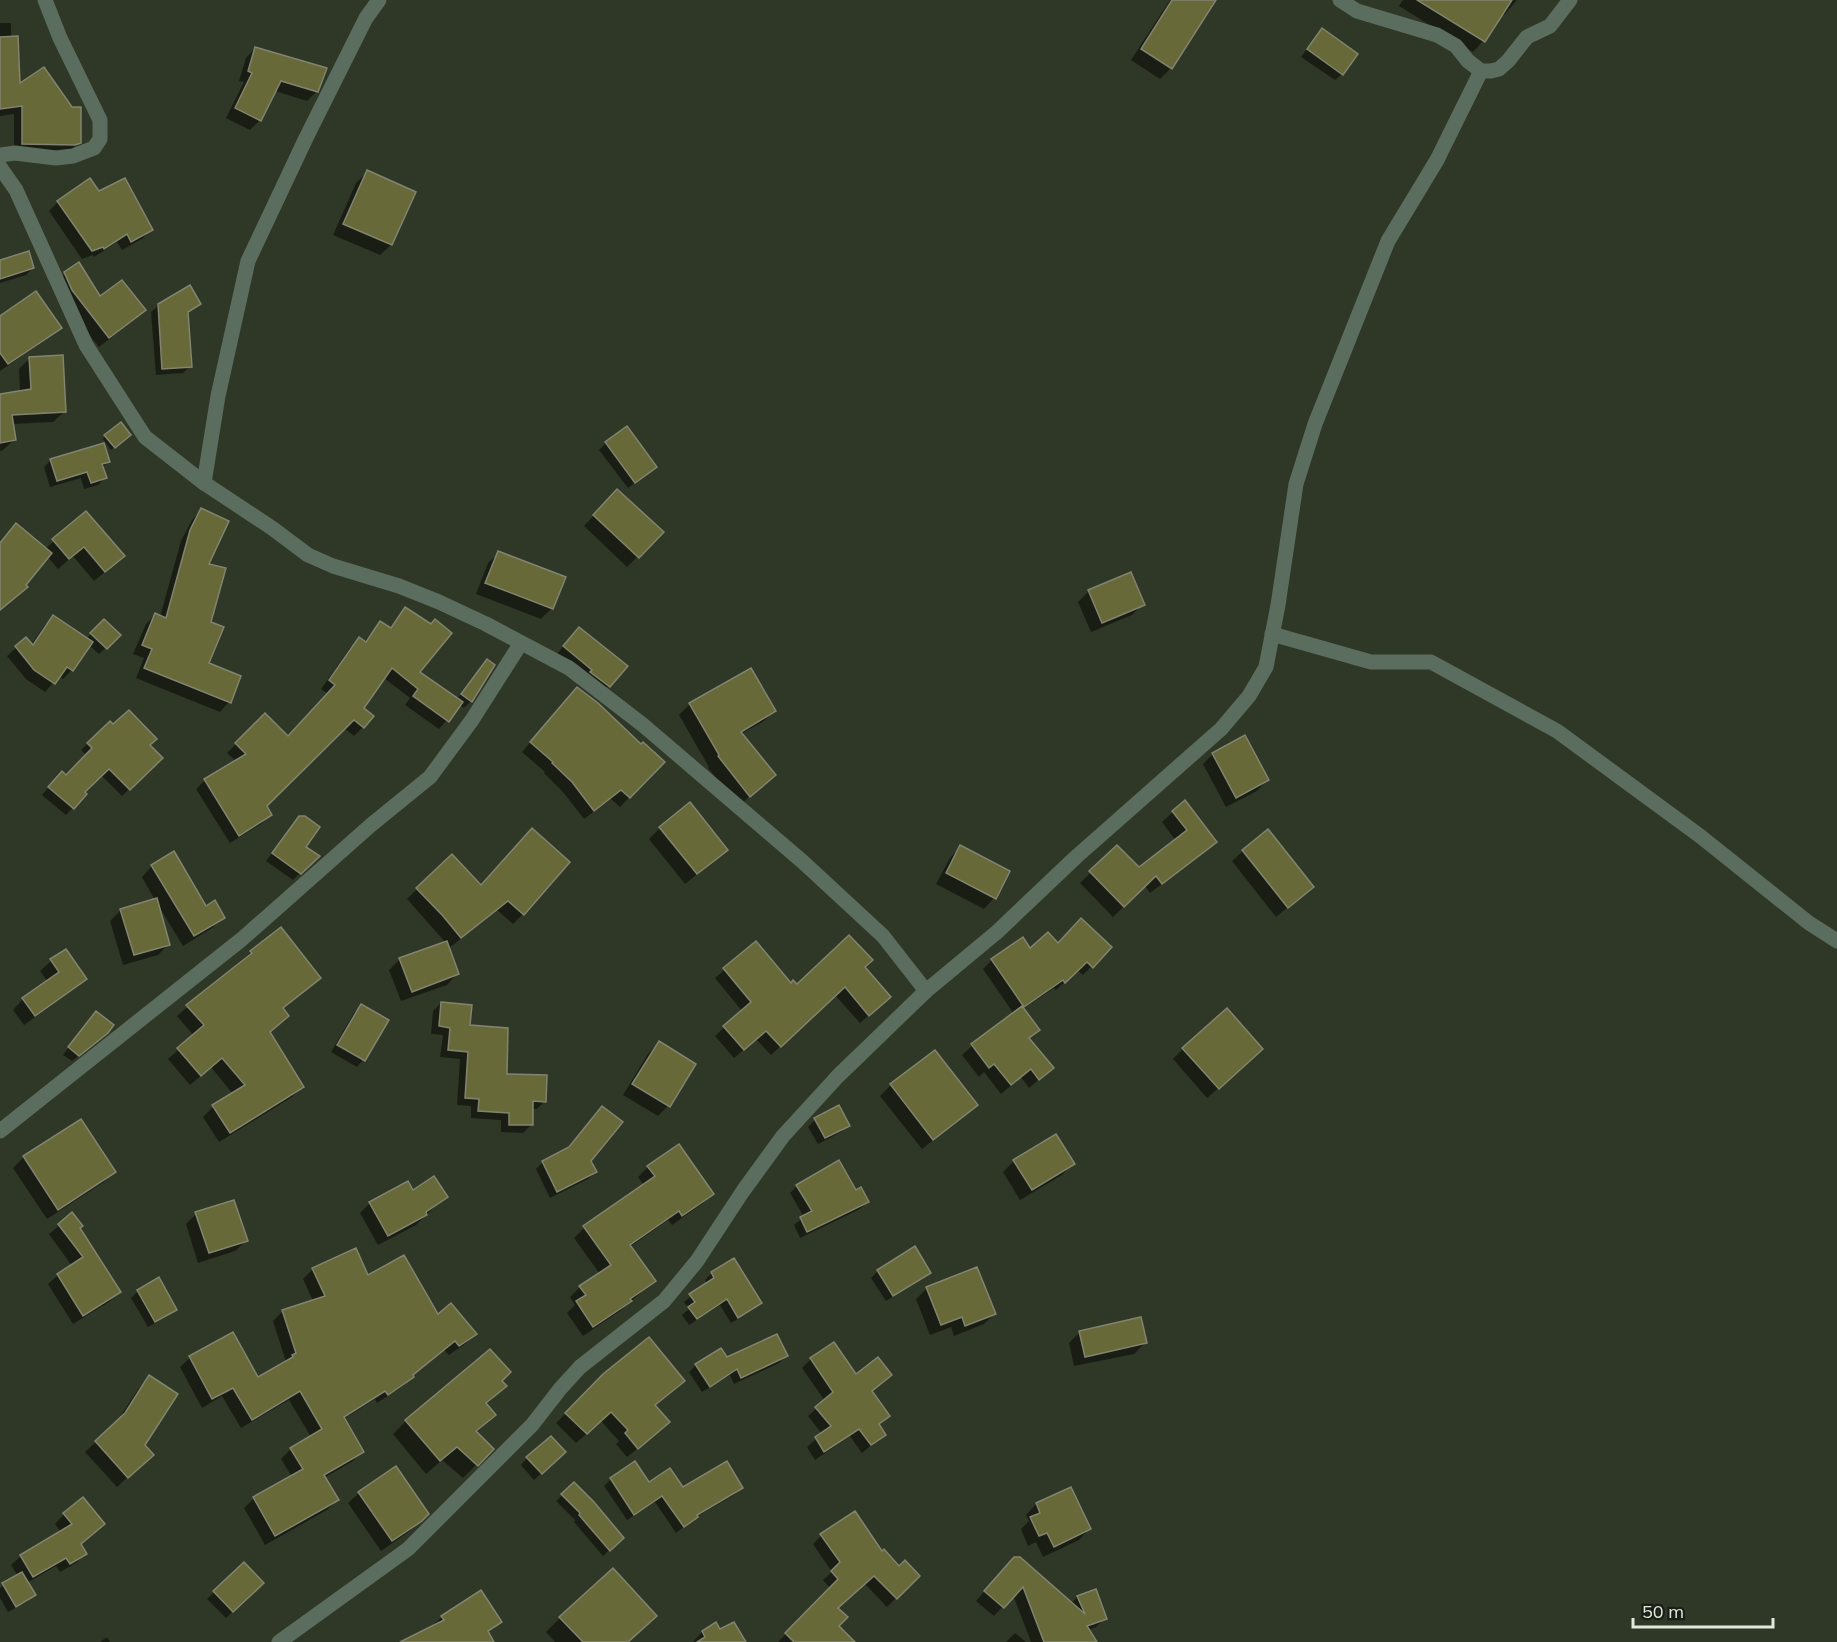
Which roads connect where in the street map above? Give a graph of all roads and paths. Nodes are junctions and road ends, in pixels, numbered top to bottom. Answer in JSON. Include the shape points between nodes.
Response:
{"nodes":[{"id":1,"x":45,"y":0,"type":"edge"},
{"id":2,"x":379,"y":0,"type":"edge"},
{"id":3,"x":1340,"y":0,"type":"edge"},
{"id":4,"x":1570,"y":0,"type":"edge"},
{"id":5,"x":1481,"y":71,"type":"junction"},
{"id":6,"x":0,"y":155,"type":"edge"},
{"id":7,"x":0,"y":167,"type":"edge"},
{"id":8,"x":204,"y":483,"type":"junction"},
{"id":9,"x":1272,"y":634,"type":"junction"},
{"id":10,"x":521,"y":643,"type":"junction"},
{"id":11,"x":1837,"y":941,"type":"edge"},
{"id":12,"x":926,"y":991,"type":"junction"},
{"id":13,"x":0,"y":1131,"type":"edge"},
{"id":14,"x":279,"y":1642,"type":"edge"}],
"edges":[{"from":1,"to":6,"type":"street","via":[[100,120],[100,139],[94,148],[73,156]]},
{"from":2,"to":8,"type":"street","via":[[366,18],[248,261],[218,396]]},
{"from":3,"to":5,"type":"street","via":[[1357,11],[1437,35],[1456,46]]},
{"from":4,"to":5,"type":"street","via":[[1550,26],[1527,37],[1498,69]]},
{"from":5,"to":9,"type":"street","via":[[1437,160],[1388,241],[1315,424],[1296,484]]},
{"from":7,"to":8,"type":"street","via":[[16,190],[86,345],[112,388],[145,437]]},
{"from":8,"to":10,"type":"street","via":[[308,555],[439,602]]},
{"from":9,"to":11,"type":"street","via":[[1371,662],[1431,662],[1557,731]]},
{"from":9,"to":12,"type":"street","via":[[1266,667],[1249,696],[1221,729],[997,932]]},
{"from":10,"to":12,"type":"street","via":[[569,669],[644,725],[884,936]]},
{"from":10,"to":13,"type":"street","via":[[430,777],[242,939]]},
{"from":12,"to":14,"type":"street","via":[[783,1136],[697,1261],[664,1301],[580,1367],[532,1425],[408,1549]]}]}
